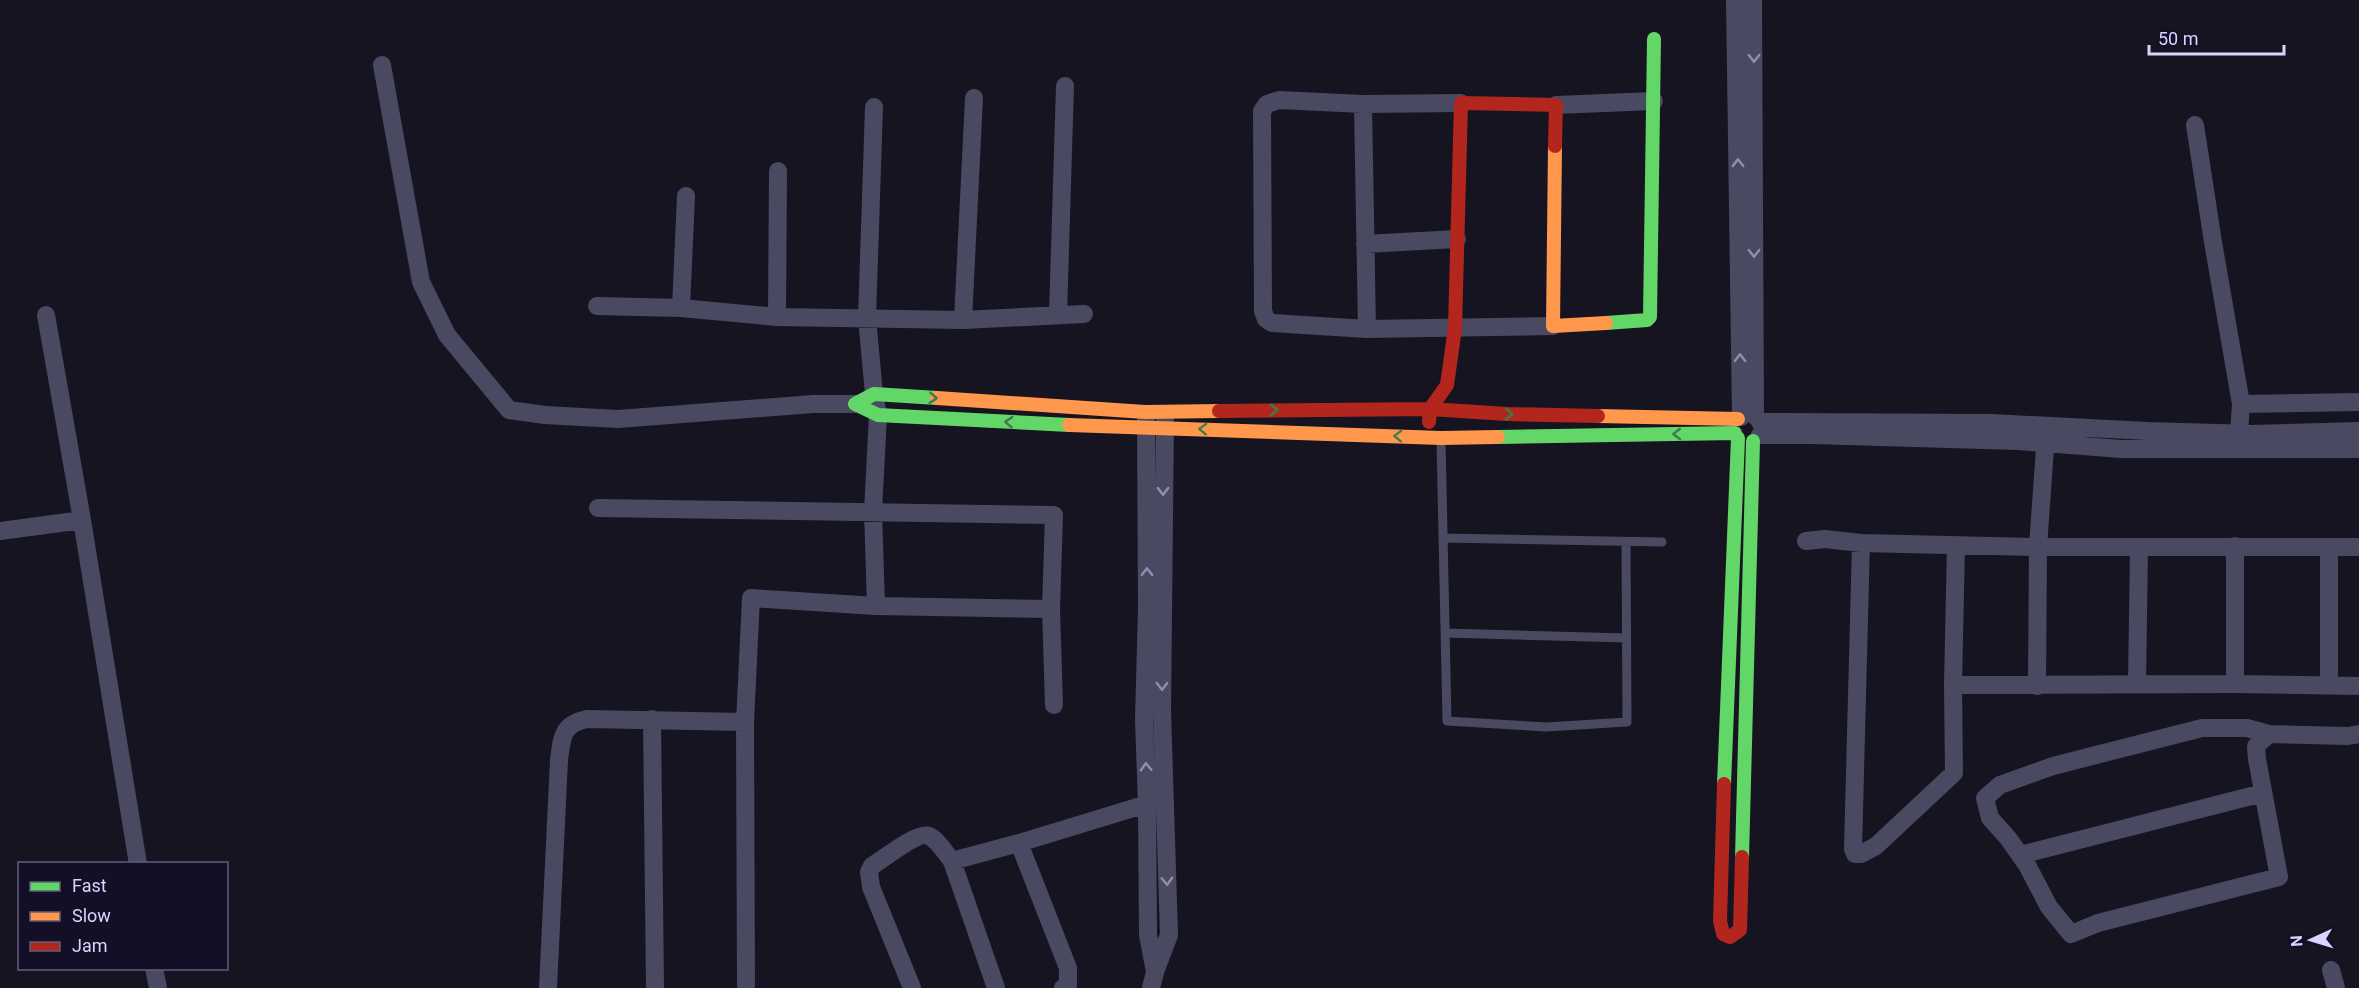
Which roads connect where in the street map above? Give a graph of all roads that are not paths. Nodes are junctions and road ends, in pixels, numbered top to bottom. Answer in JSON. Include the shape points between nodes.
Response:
{"nodes":[{"id":1,"x":1736,"y":0,"type":"edge"},
{"id":2,"x":1754,"y":0,"type":"edge"},
{"id":3,"x":1654,"y":39,"type":"dead end"},
{"id":4,"x":382,"y":65,"type":"dead end"},
{"id":5,"x":1065,"y":86,"type":"dead end"},
{"id":6,"x":974,"y":98,"type":"dead end"},
{"id":7,"x":1654,"y":101,"type":"junction"},
{"id":8,"x":1461,"y":103,"type":"junction"},
{"id":9,"x":1363,"y":104,"type":"junction"},
{"id":10,"x":1556,"y":105,"type":"junction"},
{"id":11,"x":874,"y":107,"type":"dead end"},
{"id":12,"x":2195,"y":125,"type":"dead end"},
{"id":13,"x":778,"y":171,"type":"dead end"},
{"id":14,"x":686,"y":196,"type":"dead end"},
{"id":15,"x":1457,"y":239,"type":"junction"},
{"id":16,"x":1365,"y":244,"type":"junction"},
{"id":17,"x":597,"y":306,"type":"dead end"},
{"id":18,"x":681,"y":308,"type":"junction"},
{"id":19,"x":1084,"y":314,"type":"dead end"},
{"id":20,"x":46,"y":315,"type":"dead end"},
{"id":21,"x":1058,"y":315,"type":"junction"},
{"id":22,"x":777,"y":316,"type":"junction"},
{"id":23,"x":867,"y":318,"type":"junction"},
{"id":24,"x":963,"y":320,"type":"junction"},
{"id":25,"x":1553,"y":326,"type":"junction"},
{"id":26,"x":1455,"y":328,"type":"junction"},
{"id":27,"x":1367,"y":329,"type":"junction"},
{"id":28,"x":1447,"y":385,"type":"junction"},
{"id":29,"x":874,"y":394,"type":"junction"},
{"id":30,"x":2359,"y":402,"type":"edge"},
{"id":31,"x":855,"y":404,"type":"junction"},
{"id":32,"x":2241,"y":404,"type":"junction"},
{"id":33,"x":1430,"y":409,"type":"junction"},
{"id":34,"x":1471,"y":413,"type":"junction"},
{"id":35,"x":878,"y":415,"type":"junction"},
{"id":36,"x":1155,"y":420,"type":"junction"},
{"id":37,"x":1748,"y":428,"type":"junction"},
{"id":38,"x":2359,"y":431,"type":"edge"},
{"id":39,"x":2239,"y":434,"type":"junction"},
{"id":40,"x":2046,"y":435,"type":"junction"},
{"id":41,"x":1472,"y":436,"type":"junction"},
{"id":42,"x":1435,"y":438,"type":"junction"},
{"id":43,"x":2359,"y":449,"type":"edge"},
{"id":44,"x":598,"y":508,"type":"dead end"},
{"id":45,"x":873,"y":511,"type":"junction"},
{"id":46,"x":82,"y":520,"type":"junction"},
{"id":47,"x":0,"y":531,"type":"edge"},
{"id":48,"x":1443,"y":538,"type":"junction"},
{"id":49,"x":1806,"y":541,"type":"dead end"},
{"id":50,"x":1626,"y":542,"type":"junction"},
{"id":51,"x":1662,"y":542,"type":"dead end"},
{"id":52,"x":1861,"y":543,"type":"junction"},
{"id":53,"x":1956,"y":545,"type":"junction"},
{"id":54,"x":2235,"y":546,"type":"junction"},
{"id":55,"x":2038,"y":547,"type":"junction"},
{"id":56,"x":2139,"y":547,"type":"junction"},
{"id":57,"x":2359,"y":547,"type":"edge"},
{"id":58,"x":2329,"y":548,"type":"junction"},
{"id":59,"x":876,"y":606,"type":"junction"},
{"id":60,"x":1051,"y":609,"type":"junction"},
{"id":61,"x":1446,"y":633,"type":"junction"},
{"id":62,"x":1626,"y":638,"type":"junction"},
{"id":63,"x":2137,"y":684,"type":"junction"},
{"id":64,"x":2235,"y":684,"type":"junction"},
{"id":65,"x":1953,"y":685,"type":"junction"},
{"id":66,"x":2330,"y":685,"type":"junction"},
{"id":67,"x":2037,"y":686,"type":"junction"},
{"id":68,"x":2359,"y":686,"type":"edge"},
{"id":69,"x":1054,"y":705,"type":"dead end"},
{"id":70,"x":652,"y":719,"type":"junction"},
{"id":71,"x":745,"y":722,"type":"junction"},
{"id":72,"x":2269,"y":734,"type":"junction"},
{"id":73,"x":2359,"y":734,"type":"edge"},
{"id":74,"x":2263,"y":793,"type":"junction"},
{"id":75,"x":1148,"y":804,"type":"junction"},
{"id":76,"x":1019,"y":843,"type":"junction"},
{"id":77,"x":2020,"y":855,"type":"junction"},
{"id":78,"x":952,"y":861,"type":"junction"},
{"id":79,"x":138,"y":862,"type":"edge"},
{"id":80,"x":154,"y":970,"type":"edge"},
{"id":81,"x":2331,"y":970,"type":"dead end"},
{"id":82,"x":1153,"y":980,"type":"edge"},
{"id":83,"x":746,"y":985,"type":"dead end"},
{"id":84,"x":158,"y":988,"type":"edge"},
{"id":85,"x":548,"y":988,"type":"edge"},
{"id":86,"x":655,"y":988,"type":"edge"},
{"id":87,"x":912,"y":988,"type":"edge"},
{"id":88,"x":996,"y":988,"type":"edge"},
{"id":89,"x":1063,"y":988,"type":"edge"},
{"id":90,"x":2336,"y":988,"type":"edge"}],
"edges":[{"from":37,"to":1,"type":"street","one_way":true},
{"from":2,"to":37,"type":"street","one_way":true},
{"from":3,"to":7,"type":"street"},
{"from":4,"to":31,"type":"street","via":[[421,282],[447,334],[509,410],[618,419]]},
{"from":5,"to":21,"type":"street"},
{"from":6,"to":24,"type":"street"},
{"from":7,"to":10,"type":"street"},
{"from":7,"to":25,"type":"street","via":[[1650,317]]},
{"from":8,"to":9,"type":"street"},
{"from":8,"to":10,"type":"street"},
{"from":8,"to":15,"type":"street"},
{"from":9,"to":16,"type":"street"},
{"from":9,"to":27,"type":"street","via":[[1279,100],[1267,104],[1262,111],[1263,311],[1272,322]]},
{"from":10,"to":25,"type":"street"},
{"from":11,"to":23,"type":"street"},
{"from":12,"to":32,"type":"street"},
{"from":13,"to":22,"type":"street"},
{"from":14,"to":18,"type":"street"},
{"from":15,"to":16,"type":"street"},
{"from":15,"to":26,"type":"street"},
{"from":16,"to":27,"type":"street"},
{"from":17,"to":18,"type":"street"},
{"from":18,"to":22,"type":"street"},
{"from":19,"to":21,"type":"street"},
{"from":20,"to":46,"type":"street"},
{"from":21,"to":24,"type":"street"},
{"from":22,"to":23,"type":"street"},
{"from":23,"to":24,"type":"street"},
{"from":23,"to":29,"type":"street"},
{"from":25,"to":26,"type":"street"},
{"from":26,"to":27,"type":"street"},
{"from":26,"to":28,"type":"street"},
{"from":28,"to":33,"type":"street"},
{"from":28,"to":34,"type":"street"},
{"from":29,"to":31,"type":"street"},
{"from":29,"to":35,"type":"street"},
{"from":29,"to":36,"type":"street","one_way":true},
{"from":30,"to":32,"type":"street"},
{"from":31,"to":35,"type":"street"},
{"from":32,"to":39,"type":"street"},
{"from":33,"to":34,"type":"street"},
{"from":36,"to":33,"type":"street","one_way":true},
{"from":33,"to":42,"type":"street"},
{"from":34,"to":37,"type":"street","one_way":true,"via":[[1695,417]]},
{"from":34,"to":41,"type":"street"},
{"from":36,"to":35,"type":"street","one_way":true},
{"from":35,"to":45,"type":"street"},
{"from":42,"to":36,"type":"street","one_way":true},
{"from":75,"to":36,"type":"street","one_way":true,"via":[[1144,720]]},
{"from":36,"to":82,"type":"street","one_way":true,"via":[[1169,935]]},
{"from":37,"to":37,"type":"street","via":[[1726,700],[1720,921],[1723,934],[1730,937],[1740,930]]},
{"from":37,"to":40,"type":"street","via":[[1991,423]]},
{"from":37,"to":41,"type":"street","one_way":true},
{"from":38,"to":39,"type":"street"},
{"from":39,"to":40,"type":"street"},
{"from":40,"to":43,"type":"street","via":[[2121,449]]},
{"from":40,"to":55,"type":"street"},
{"from":41,"to":42,"type":"street"},
{"from":42,"to":48,"type":"lane"},
{"from":44,"to":45,"type":"street"},
{"from":45,"to":59,"type":"street"},
{"from":45,"to":60,"type":"street","via":[[1054,515]]},
{"from":46,"to":47,"type":"street"},
{"from":46,"to":79,"type":"street"},
{"from":48,"to":50,"type":"lane"},
{"from":48,"to":61,"type":"lane"},
{"from":49,"to":52,"type":"street"},
{"from":50,"to":51,"type":"lane"},
{"from":50,"to":62,"type":"lane"},
{"from":52,"to":53,"type":"street"},
{"from":52,"to":65,"type":"street","via":[[1855,854],[1876,846],[1954,773]]},
{"from":53,"to":55,"type":"street"},
{"from":53,"to":65,"type":"street"},
{"from":54,"to":56,"type":"street"},
{"from":54,"to":58,"type":"street"},
{"from":54,"to":64,"type":"street"},
{"from":55,"to":56,"type":"street"},
{"from":55,"to":67,"type":"street"},
{"from":56,"to":63,"type":"street"},
{"from":57,"to":58,"type":"street"},
{"from":58,"to":66,"type":"street"},
{"from":59,"to":60,"type":"street"},
{"from":59,"to":71,"type":"street","via":[[751,598]]},
{"from":60,"to":69,"type":"street"},
{"from":61,"to":62,"type":"lane"},
{"from":61,"to":62,"type":"lane","via":[[1447,721],[1546,727],[1627,722]]},
{"from":63,"to":64,"type":"street"},
{"from":63,"to":67,"type":"street"},
{"from":64,"to":66,"type":"street"},
{"from":65,"to":67,"type":"street"},
{"from":66,"to":68,"type":"street"},
{"from":70,"to":71,"type":"street"},
{"from":70,"to":85,"type":"street","via":[[587,719],[574,722],[562,737]]},
{"from":70,"to":86,"type":"street"},
{"from":71,"to":83,"type":"street"},
{"from":72,"to":73,"type":"street"},
{"from":72,"to":74,"type":"street","via":[[2256,746]]},
{"from":72,"to":77,"type":"street","via":[[2247,728],[2202,728],[2053,766],[2000,785],[1985,798],[1990,818]]},
{"from":74,"to":77,"type":"street"},
{"from":74,"to":77,"type":"street","via":[[2279,877],[2071,934],[2049,907]]},
{"from":75,"to":76,"type":"street"},
{"from":75,"to":82,"type":"street","via":[[1148,935]]},
{"from":76,"to":78,"type":"street"},
{"from":76,"to":89,"type":"street","via":[[1068,968],[1068,985]]},
{"from":78,"to":87,"type":"street","via":[[925,835],[868,872]]},
{"from":78,"to":88,"type":"street"},
{"from":80,"to":84,"type":"street"},
{"from":81,"to":90,"type":"street"}]}
